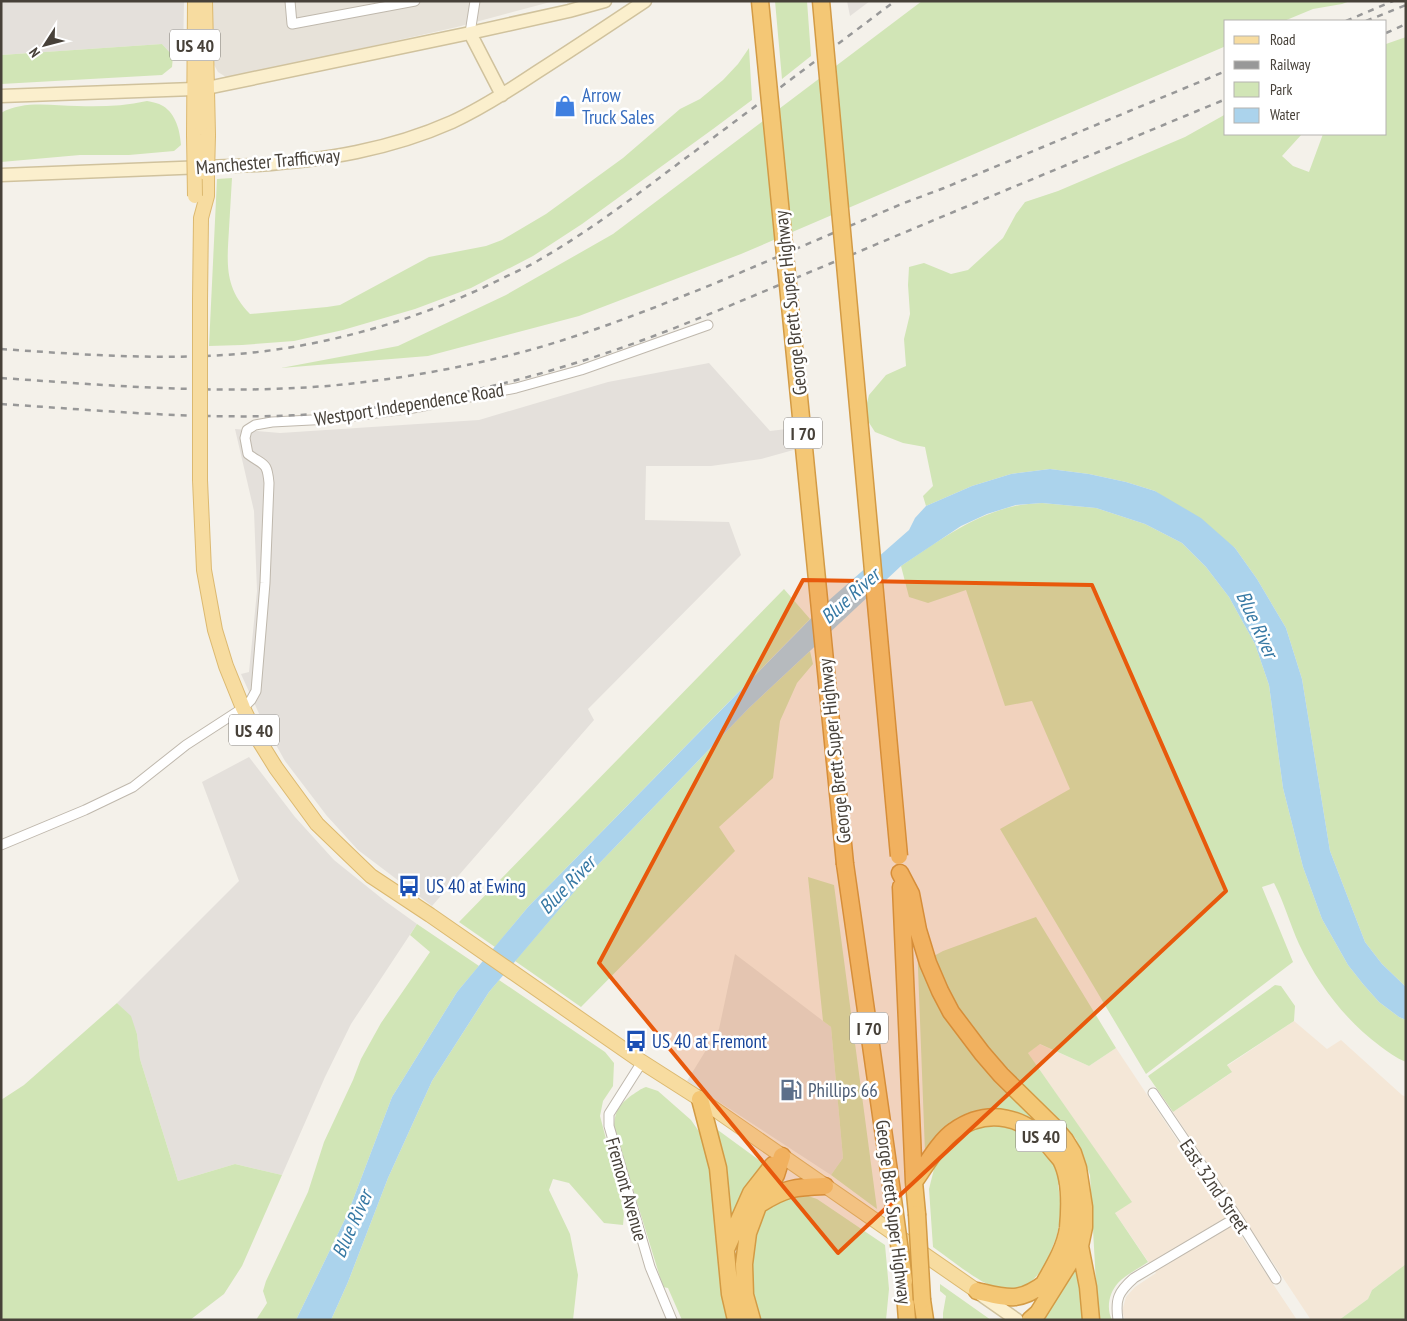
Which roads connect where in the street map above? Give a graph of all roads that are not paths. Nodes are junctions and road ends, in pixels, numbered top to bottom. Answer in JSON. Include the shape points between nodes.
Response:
{"nodes":[{"id":1,"x":195,"y":1,"type":"edge"},
{"id":2,"x":205,"y":1,"type":"edge"},
{"id":3,"x":290,"y":1,"type":"edge"},
{"id":4,"x":415,"y":1,"type":"edge"},
{"id":5,"x":475,"y":1,"type":"edge"},
{"id":6,"x":605,"y":1,"type":"edge"},
{"id":7,"x":645,"y":1,"type":"edge"},
{"id":8,"x":760,"y":1,"type":"edge"},
{"id":9,"x":821,"y":1,"type":"edge"},
{"id":10,"x":470,"y":33,"type":"junction"},
{"id":11,"x":201,"y":88,"type":"junction"},
{"id":12,"x":502,"y":95,"type":"junction"},
{"id":13,"x":1,"y":96,"type":"edge"},
{"id":14,"x":1,"y":175,"type":"edge"},
{"id":15,"x":708,"y":326,"type":"dead end"},
{"id":16,"x":243,"y":708,"type":"junction"},
{"id":17,"x":1,"y":845,"type":"edge"},
{"id":18,"x":900,"y":873,"type":"junction"},
{"id":19,"x":642,"y":1062,"type":"junction"},
{"id":20,"x":1153,"y":1093,"type":"dead end"},
{"id":21,"x":700,"y":1099,"type":"junction"},
{"id":22,"x":782,"y":1156,"type":"junction"},
{"id":23,"x":914,"y":1182,"type":"junction"},
{"id":24,"x":825,"y":1186,"type":"junction"},
{"id":25,"x":758,"y":1206,"type":"junction"},
{"id":26,"x":1237,"y":1217,"type":"junction"},
{"id":27,"x":1080,"y":1246,"type":"junction"},
{"id":28,"x":726,"y":1252,"type":"junction"},
{"id":29,"x":1276,"y":1279,"type":"dead end"},
{"id":30,"x":1045,"y":1283,"type":"junction"},
{"id":31,"x":977,"y":1291,"type":"junction"},
{"id":32,"x":904,"y":1316,"type":"edge"},
{"id":33,"x":672,"y":1320,"type":"edge"},
{"id":34,"x":736,"y":1320,"type":"edge"},
{"id":35,"x":752,"y":1320,"type":"edge"},
{"id":36,"x":925,"y":1320,"type":"edge"},
{"id":37,"x":1017,"y":1320,"type":"edge"},
{"id":38,"x":1026,"y":1320,"type":"edge"},
{"id":39,"x":1030,"y":1320,"type":"edge"},
{"id":40,"x":1091,"y":1320,"type":"edge"},
{"id":41,"x":1118,"y":1320,"type":"edge"}],
"edges":[{"from":1,"to":11,"type":"main road","number":"US 40"},
{"from":2,"to":11,"type":"main road","number":"US 40"},
{"from":3,"to":4,"type":"street","via":[[292,24]]},
{"from":5,"to":10,"type":"street"},
{"from":6,"to":10,"type":"main road"},
{"from":7,"to":12,"type":"main road","name":"Manchester Trafficway"},
{"from":8,"to":32,"type":"highway","name":"George Brett Super Highway","number":"I 70","bridge":true,"via":[[845,864],[904,1281]]},
{"from":9,"to":18,"type":"highway","name":"George Brett Super Highway","number":"I 70","bridge":true},
{"from":10,"to":11,"type":"main road"},
{"from":10,"to":12,"type":"main road"},
{"from":11,"to":13,"type":"main road"},
{"from":11,"to":16,"type":"main road","number":"US 40","bridge":true,"via":[[200,480],[204,570],[215,630]]},
{"from":12,"to":14,"type":"main road","name":"Manchester Trafficway","via":[[451,122],[415,136],[375,149],[338,156],[255,165]]},
{"from":15,"to":16,"type":"street","name":"Westport Independence Road","via":[[581,370],[516,388],[413,408],[331,419],[256,424],[247,430],[244,438],[248,454],[268,469],[269,483],[256,691]]},
{"from":16,"to":17,"type":"street","via":[[186,745],[133,787]]},
{"from":16,"to":19,"type":"main road","number":"US 40","via":[[276,768],[316,824],[371,876]]},
{"from":18,"to":23,"type":"highway","name":"George Brett Super Highway","number":"I 70"},
{"from":18,"to":27,"type":"highway","via":[[911,894],[928,963],[951,1012],[1001,1075],[1054,1127],[1073,1153],[1084,1207]]},
{"from":19,"to":21,"type":"main road","number":"US 40"},
{"from":19,"to":33,"type":"street","name":"Fremont Avenue","via":[[609,1114],[609,1126],[650,1267]]},
{"from":20,"to":26,"type":"street","name":"East 32nd Street"},
{"from":21,"to":22,"type":"main road","number":"US 40"},
{"from":21,"to":28,"type":"highway","via":[[718,1168]]},
{"from":22,"to":24,"type":"main road","number":"US 40"},
{"from":22,"to":25,"type":"highway","via":[[776,1175]]},
{"from":22,"to":28,"type":"highway","via":[[751,1193]]},
{"from":23,"to":30,"type":"highway","number":"US 40","via":[[952,1132],[970,1121],[985,1117],[1002,1118],[1027,1125],[1061,1160],[1067,1179],[1068,1229]]},
{"from":23,"to":36,"type":"highway","name":"George Brett Super Highway","number":"I 70","bridge":true},
{"from":24,"to":25,"type":"highway","via":[[795,1187],[775,1194]]},
{"from":24,"to":31,"type":"main road","number":"US 40"},
{"from":25,"to":35,"type":"highway","via":[[748,1233],[744,1264],[745,1295]]},
{"from":26,"to":29,"type":"street","name":"East 32nd Street"},
{"from":26,"to":41,"type":"street","via":[[1121,1289],[1116,1303]]},
{"from":27,"to":39,"type":"highway","via":[[1038,1313]]},
{"from":27,"to":40,"type":"highway"},
{"from":28,"to":34,"type":"highway"},
{"from":30,"to":31,"type":"highway","number":"US 40","via":[[1034,1291],[1006,1298]]},
{"from":30,"to":38,"type":"highway"},
{"from":31,"to":37,"type":"main road"}]}
